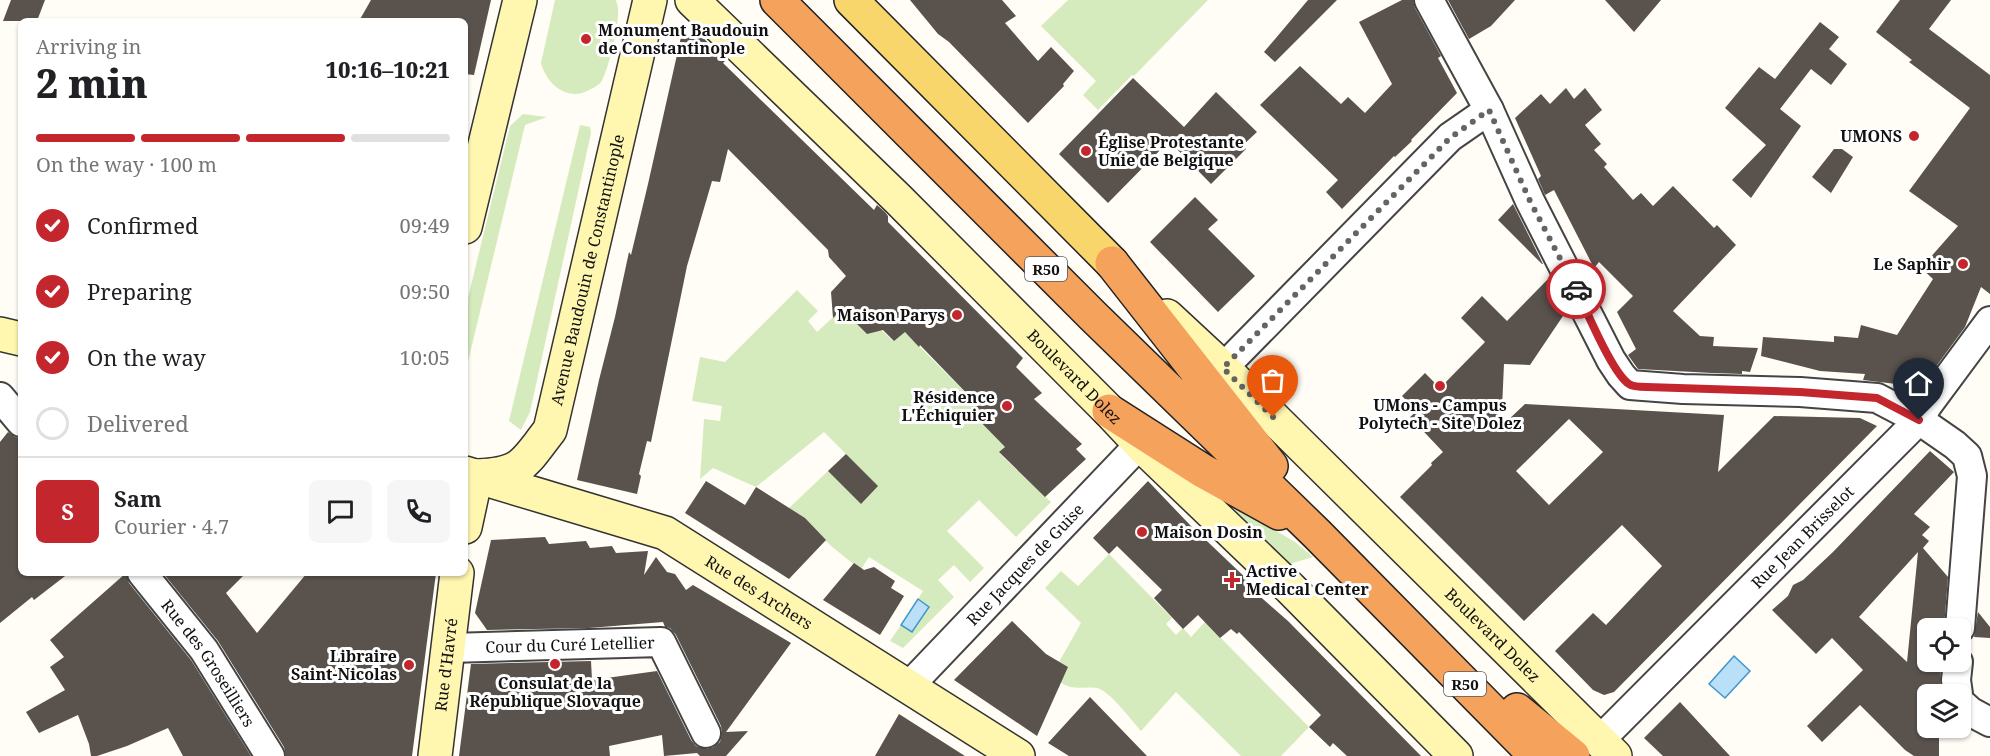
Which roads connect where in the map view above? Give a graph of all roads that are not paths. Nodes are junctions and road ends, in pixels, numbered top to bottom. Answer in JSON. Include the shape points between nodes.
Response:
{"nodes":[{"id":1,"x":520,"y":0,"type":"edge"},
{"id":2,"x":692,"y":0,"type":"edge"},
{"id":3,"x":777,"y":0,"type":"edge"},
{"id":4,"x":851,"y":0,"type":"edge"},
{"id":5,"x":1429,"y":0,"type":"edge"},
{"id":6,"x":648,"y":9,"type":"edge"},
{"id":7,"x":1489,"y":110,"type":"junction"},
{"id":8,"x":468,"y":215,"type":"edge"},
{"id":9,"x":1112,"y":263,"type":"junction"},
{"id":10,"x":1990,"y":321,"type":"edge"},
{"id":11,"x":0,"y":334,"type":"edge"},
{"id":12,"x":18,"y":338,"type":"edge"},
{"id":13,"x":1223,"y":368,"type":"junction"},
{"id":14,"x":0,"y":396,"type":"edge"},
{"id":15,"x":1110,"y":411,"type":"junction"},
{"id":16,"x":18,"y":418,"type":"edge"},
{"id":17,"x":1919,"y":420,"type":"junction"},
{"id":18,"x":1140,"y":444,"type":"junction"},
{"id":19,"x":471,"y":474,"type":"edge"},
{"id":20,"x":468,"y":500,"type":"edge"},
{"id":21,"x":1317,"y":534,"type":"junction"},
{"id":22,"x":144,"y":576,"type":"edge"},
{"id":23,"x":458,"y":576,"type":"edge"},
{"id":24,"x":1394,"y":612,"type":"junction"},
{"id":25,"x":1961,"y":618,"type":"edge"},
{"id":26,"x":450,"y":648,"type":"junction"},
{"id":27,"x":909,"y":686,"type":"junction"},
{"id":28,"x":1971,"y":712,"type":"edge"},
{"id":29,"x":1990,"y":722,"type":"edge"},
{"id":30,"x":706,"y":733,"type":"dead end"},
{"id":31,"x":1596,"y":751,"type":"edge"},
{"id":32,"x":270,"y":756,"type":"edge"},
{"id":33,"x":435,"y":756,"type":"edge"},
{"id":34,"x":1018,"y":756,"type":"edge"},
{"id":35,"x":1456,"y":756,"type":"edge"},
{"id":36,"x":1536,"y":756,"type":"edge"}],
"edges":[{"from":1,"to":8,"type":"street"},
{"from":2,"to":15,"type":"street","name":"Boulevard Dolez"},
{"from":3,"to":21,"type":"highway","number":"R50"},
{"from":4,"to":9,"type":"main road"},
{"from":5,"to":7,"type":"street"},
{"from":6,"to":19,"type":"street","name":"Avenue Baudouin de Constantinople","via":[[550,430],[514,471],[501,475]]},
{"from":7,"to":13,"type":"street","via":[[1450,138]]},
{"from":7,"to":17,"type":"street","via":[[1530,201],[1611,360],[1630,385],[1877,398]]},
{"from":9,"to":13,"type":"street","name":"Boulevard Dolez"},
{"from":9,"to":21,"type":"highway","via":[[1264,456]]},
{"from":10,"to":17,"type":"street","name":"Rue Jean Brisselot"},
{"from":11,"to":12,"type":"street"},
{"from":13,"to":31,"type":"street","name":"Boulevard Dolez"},
{"from":14,"to":16,"type":"street"},
{"from":15,"to":18,"type":"street","name":"Boulevard Dolez"},
{"from":15,"to":21,"type":"highway","via":[[1203,471]]},
{"from":17,"to":25,"type":"street","via":[[1967,456],[1972,476]]},
{"from":17,"to":31,"type":"street","name":"Rue Jean Brisselot"},
{"from":18,"to":27,"type":"street","name":"Rue Jacques de Guise"},
{"from":18,"to":35,"type":"street","name":"Boulevard Dolez"},
{"from":19,"to":20,"type":"street"},
{"from":19,"to":27,"type":"street","name":"Rue des Archers","via":[[665,533]]},
{"from":21,"to":24,"type":"highway","number":"R50"},
{"from":22,"to":32,"type":"street","name":"Rue des Groseilliers","via":[[204,651]]},
{"from":23,"to":26,"type":"street","name":"Rue d'Havré"},
{"from":24,"to":31,"type":"highway"},
{"from":24,"to":36,"type":"highway","number":"R50"},
{"from":26,"to":30,"type":"street","name":"Cour du Curé Letellier","via":[[661,642]]},
{"from":26,"to":33,"type":"street","name":"Rue d'Havré"},
{"from":27,"to":34,"type":"street","name":"Rue des Archers"},
{"from":28,"to":29,"type":"street"}]}
